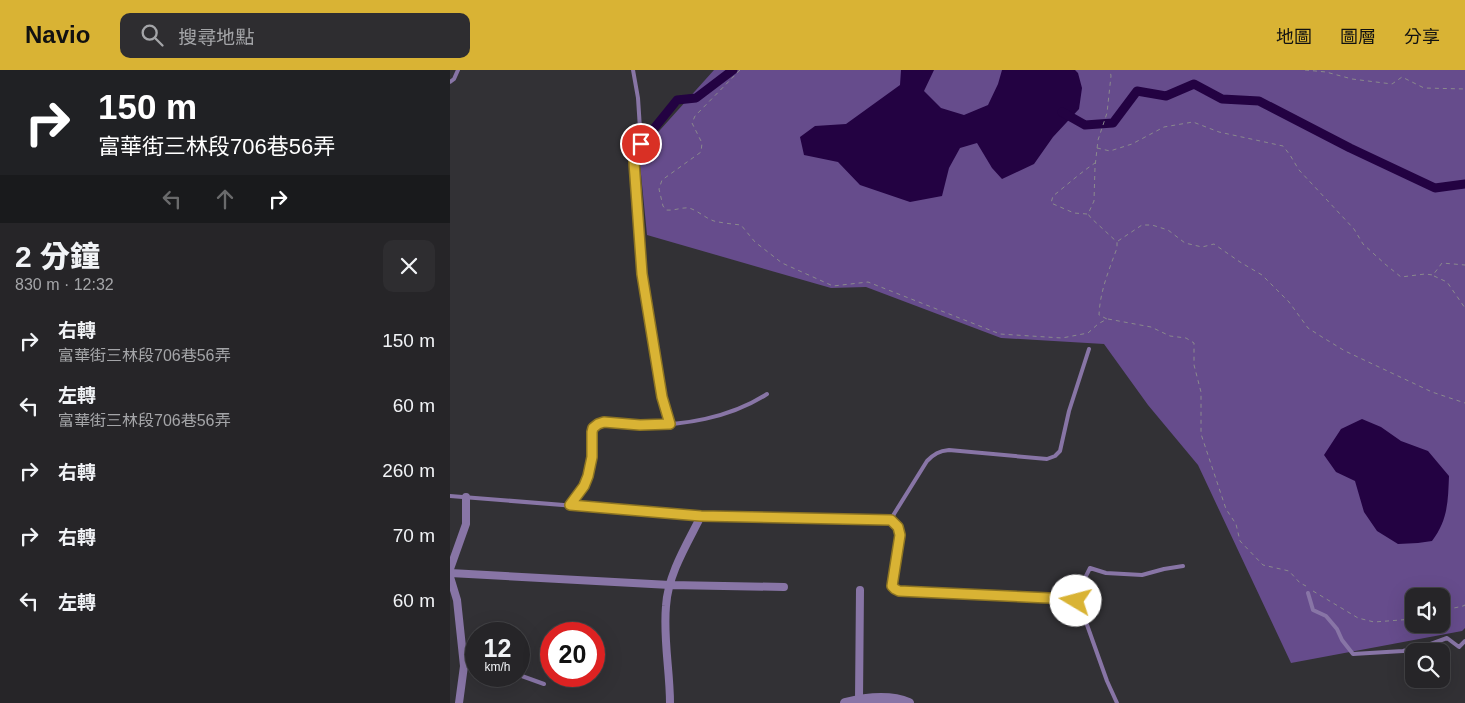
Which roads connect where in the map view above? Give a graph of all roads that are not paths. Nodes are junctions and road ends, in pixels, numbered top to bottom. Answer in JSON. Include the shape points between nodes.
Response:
{"nodes":[{"id":1,"x":458,"y":70,"type":"edge"},
{"id":2,"x":633,"y":70,"type":"edge"},
{"id":3,"x":450,"y":82,"type":"edge"},
{"id":4,"x":1089,"y":349,"type":"dead end"},
{"id":5,"x":767,"y":394,"type":"dead end"},
{"id":6,"x":670,"y":424,"type":"junction"},
{"id":7,"x":450,"y":496,"type":"edge"},
{"id":8,"x":466,"y":497,"type":"junction"},
{"id":9,"x":570,"y":505,"type":"junction"},
{"id":10,"x":701,"y":516,"type":"junction"},
{"id":11,"x":891,"y":520,"type":"junction"},
{"id":12,"x":1183,"y":566,"type":"dead end"},
{"id":13,"x":450,"y":571,"type":"edge"},
{"id":14,"x":450,"y":577,"type":"edge"},
{"id":15,"x":670,"y":585,"type":"junction"},
{"id":16,"x":784,"y":588,"type":"dead end"},
{"id":17,"x":860,"y":590,"type":"dead end"},
{"id":18,"x":1308,"y":593,"type":"dead end"},
{"id":19,"x":1076,"y":601,"type":"junction"},
{"id":20,"x":1465,"y":641,"type":"edge"},
{"id":21,"x":463,"y":655,"type":"joint"},
{"id":22,"x":464,"y":666,"type":"joint"},
{"id":23,"x":859,"y":699,"type":"junction"},
{"id":24,"x":459,"y":703,"type":"edge"},
{"id":25,"x":670,"y":703,"type":"edge"},
{"id":26,"x":845,"y":703,"type":"edge"},
{"id":27,"x":910,"y":703,"type":"edge"},
{"id":28,"x":1117,"y":703,"type":"edge"}],
"edges":[{"from":1,"to":3,"type":"lane"},
{"from":2,"to":6,"type":"lane","via":[[641,144],[634,162],[642,274],[662,397]]},
{"from":4,"to":11,"type":"lane","via":[[1060,451],[1055,456],[1047,459],[939,451],[927,461]]},
{"from":5,"to":6,"type":"lane","via":[[754,403],[720,415]]},
{"from":6,"to":9,"type":"lane","via":[[604,422],[593,428],[592,457],[586,481]]},
{"from":7,"to":8,"type":"lane"},
{"from":8,"to":9,"type":"lane"},
{"from":8,"to":13,"type":"street","via":[[466,524]]},
{"from":9,"to":10,"type":"lane"},
{"from":10,"to":11,"type":"lane"},
{"from":10,"to":15,"type":"street"},
{"from":11,"to":19,"type":"lane","via":[[900,535],[892,586],[899,591]]},
{"from":12,"to":19,"type":"lane","via":[[1142,576],[1106,573],[1090,568]]},
{"from":13,"to":15,"type":"street"},
{"from":14,"to":21,"type":"street","via":[[457,600]]},
{"from":15,"to":16,"type":"street"},
{"from":15,"to":25,"type":"street","via":[[665,638]]},
{"from":17,"to":23,"type":"street"},
{"from":18,"to":20,"type":"lane","via":[[1313,610],[1326,616],[1353,654],[1402,651],[1447,638],[1459,647]]},
{"from":19,"to":28,"type":"lane"},
{"from":21,"to":22,"type":"street"},
{"from":22,"to":24,"type":"street"},
{"from":23,"to":26,"type":"street"},
{"from":23,"to":27,"type":"street","via":[[899,699]]}]}
